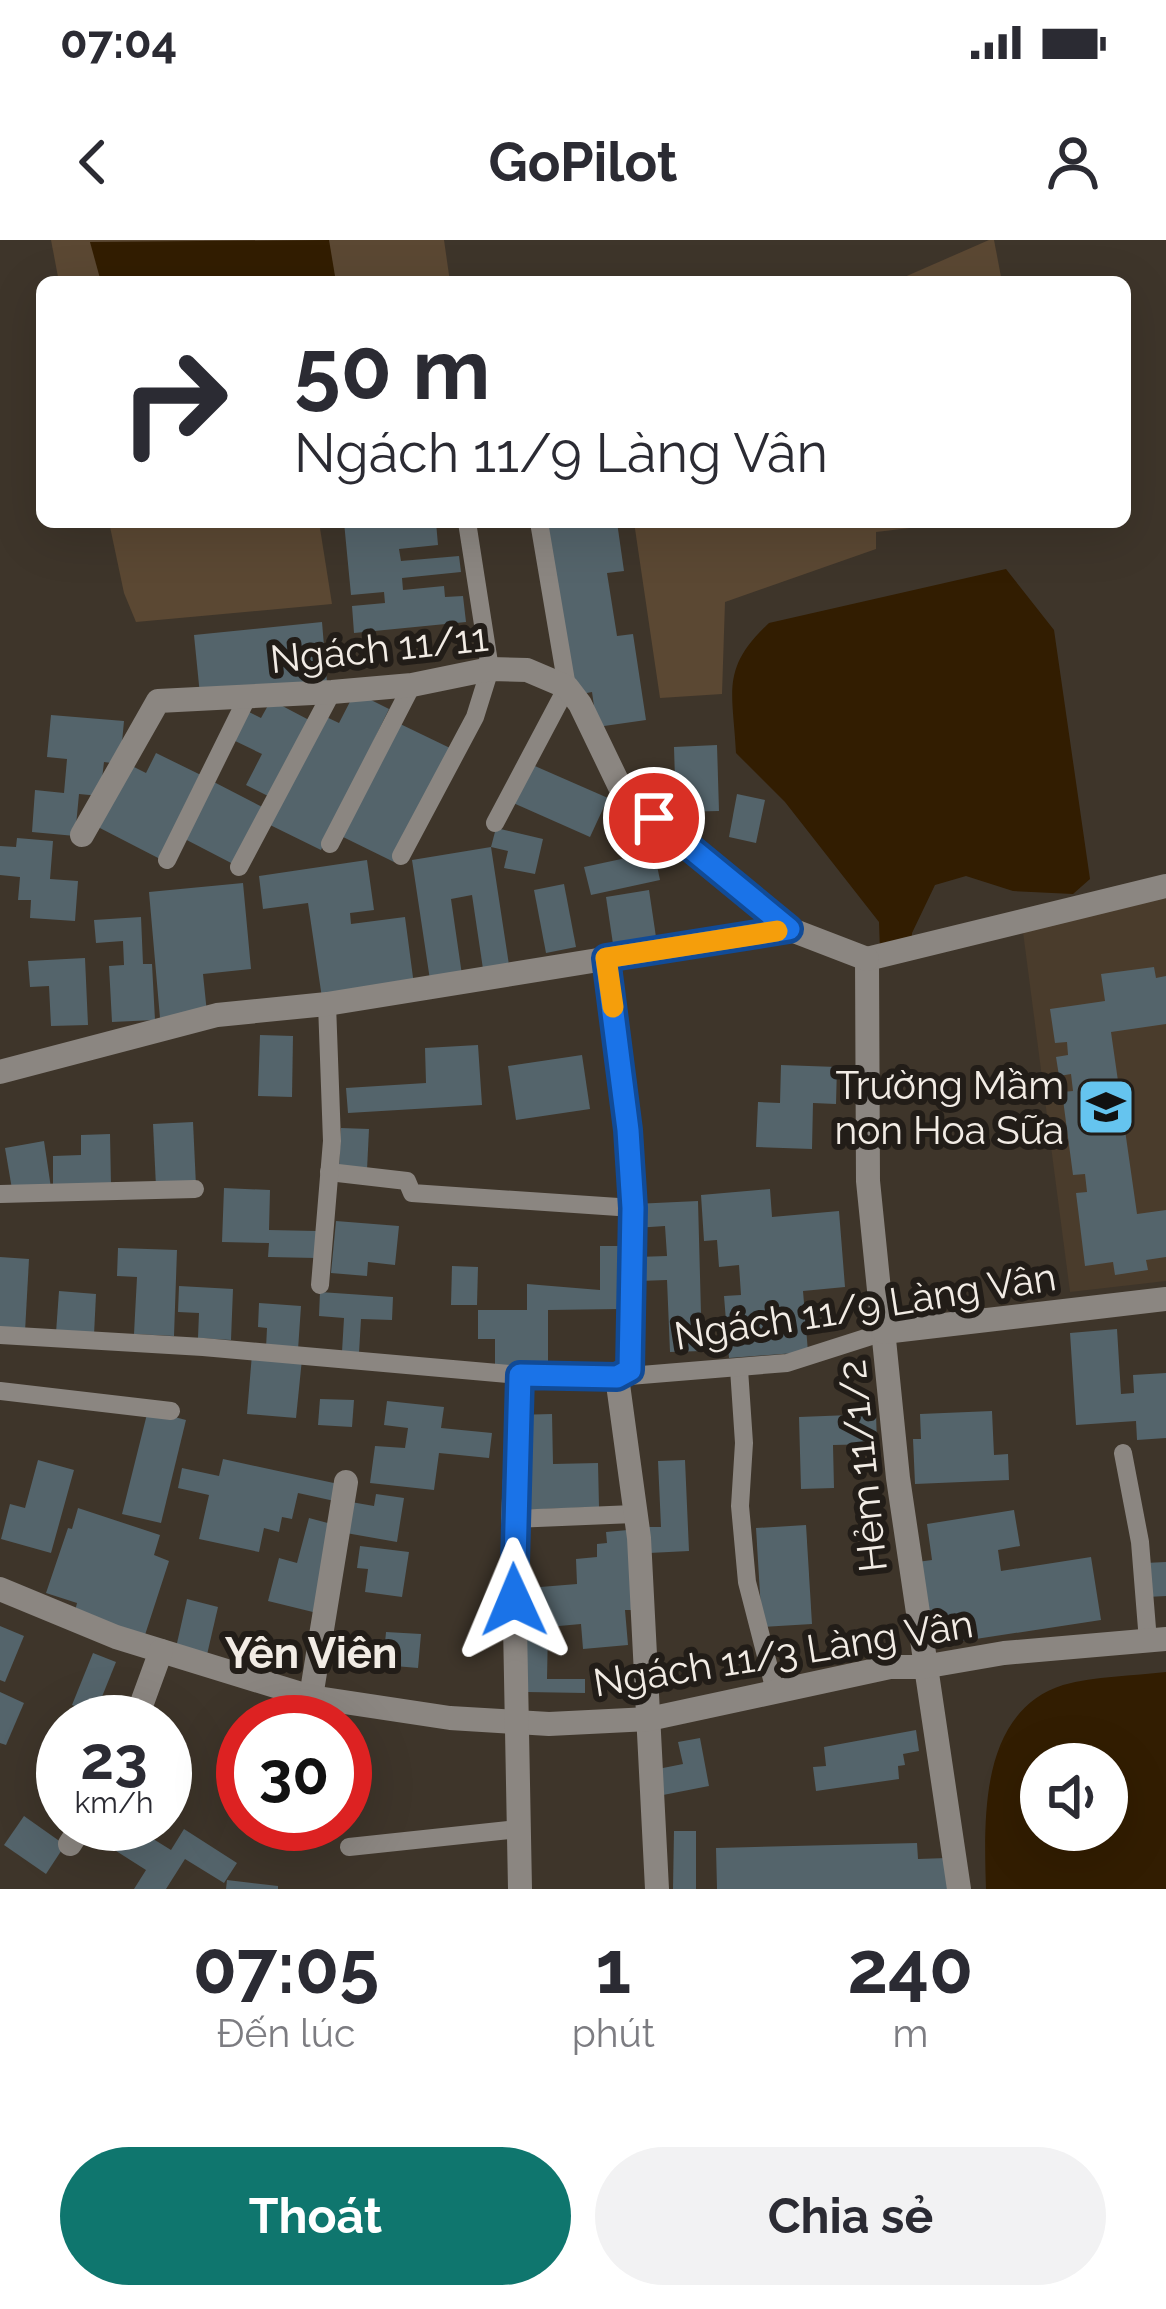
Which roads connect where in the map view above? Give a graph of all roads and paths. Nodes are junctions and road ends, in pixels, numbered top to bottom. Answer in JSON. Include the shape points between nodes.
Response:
{"nodes":[{"id":1,"x":468,"y":528,"type":"edge"},
{"id":2,"x":540,"y":528,"type":"edge"},
{"id":3,"x":490,"y":669,"type":"junction"},
{"id":4,"x":412,"y":685,"type":"junction"},
{"id":5,"x":567,"y":687,"type":"junction"},
{"id":6,"x":332,"y":692,"type":"junction"},
{"id":7,"x":247,"y":698,"type":"junction"},
{"id":8,"x":495,"y":823,"type":"dead end"},
{"id":9,"x":82,"y":835,"type":"dead end"},
{"id":10,"x":329,"y":844,"type":"dead end"},
{"id":11,"x":401,"y":856,"type":"dead end"},
{"id":12,"x":167,"y":860,"type":"dead end"},
{"id":13,"x":238,"y":867,"type":"dead end"},
{"id":14,"x":1166,"y":886,"type":"edge"},
{"id":15,"x":789,"y":929,"type":"junction"},
{"id":16,"x":606,"y":958,"type":"junction"},
{"id":17,"x":867,"y":959,"type":"junction"},
{"id":18,"x":327,"y":1004,"type":"junction"},
{"id":19,"x":0,"y":1072,"type":"edge"},
{"id":20,"x":329,"y":1172,"type":"junction"},
{"id":21,"x":195,"y":1189,"type":"dead end"},
{"id":22,"x":0,"y":1194,"type":"edge"},
{"id":23,"x":633,"y":1208,"type":"junction"},
{"id":24,"x":320,"y":1285,"type":"dead end"},
{"id":25,"x":1166,"y":1299,"type":"edge"},
{"id":26,"x":884,"y":1332,"type":"junction"},
{"id":27,"x":0,"y":1335,"type":"edge"},
{"id":28,"x":739,"y":1369,"type":"junction"},
{"id":29,"x":520,"y":1375,"type":"junction"},
{"id":30,"x":617,"y":1377,"type":"junction"},
{"id":31,"x":0,"y":1391,"type":"edge"},
{"id":32,"x":171,"y":1411,"type":"dead end"},
{"id":33,"x":1123,"y":1453,"type":"dead end"},
{"id":34,"x":346,"y":1482,"type":"dead end"},
{"id":35,"x":634,"y":1514,"type":"junction"},
{"id":36,"x":513,"y":1519,"type":"junction"},
{"id":37,"x":0,"y":1589,"type":"edge"},
{"id":38,"x":1157,"y":1640,"type":"edge"},
{"id":39,"x":161,"y":1651,"type":"junction"},
{"id":40,"x":923,"y":1667,"type":"junction"},
{"id":41,"x":775,"y":1690,"type":"junction"},
{"id":42,"x":144,"y":1695,"type":"edge"},
{"id":43,"x":304,"y":1695,"type":"edge"},
{"id":44,"x":311,"y":1695,"type":"edge"},
{"id":45,"x":372,"y":1708,"type":"edge"},
{"id":46,"x":649,"y":1719,"type":"junction"},
{"id":47,"x":516,"y":1722,"type":"junction"},
{"id":48,"x":518,"y":1829,"type":"junction"},
{"id":49,"x":372,"y":1845,"type":"edge"},
{"id":50,"x":520,"y":1889,"type":"edge"},
{"id":51,"x":657,"y":1889,"type":"edge"},
{"id":52,"x":958,"y":1889,"type":"edge"}],
"edges":[{"from":1,"to":3,"type":"lane"},
{"from":2,"to":5,"type":"lane"},
{"from":3,"to":4,"type":"street","name":"Ngách 11/11"},
{"from":3,"to":5,"type":"street","name":"Ngách 11/11","via":[[527,670]]},
{"from":3,"to":11,"type":"lane","via":[[475,717]]},
{"from":4,"to":6,"type":"street","name":"Ngách 11/11"},
{"from":4,"to":10,"type":"lane"},
{"from":5,"to":8,"type":"lane"},
{"from":5,"to":15,"type":"street","via":[[620,787]]},
{"from":6,"to":7,"type":"street","name":"Ngách 11/11"},
{"from":6,"to":13,"type":"lane"},
{"from":7,"to":9,"type":"street","name":"Ngách 11/11","via":[[158,701]]},
{"from":7,"to":12,"type":"lane"},
{"from":14,"to":17,"type":"street"},
{"from":15,"to":16,"type":"street"},
{"from":15,"to":17,"type":"street"},
{"from":16,"to":18,"type":"street"},
{"from":16,"to":23,"type":"street"},
{"from":17,"to":26,"type":"street","name":"Hẻm 11/1/2","via":[[868,1181]]},
{"from":18,"to":19,"type":"street","via":[[217,1015]]},
{"from":18,"to":20,"type":"lane"},
{"from":20,"to":23,"type":"lane","via":[[407,1181],[412,1193]]},
{"from":20,"to":24,"type":"lane"},
{"from":21,"to":22,"type":"lane"},
{"from":23,"to":30,"type":"street","via":[[630,1370]]},
{"from":25,"to":26,"type":"street","name":"Ngách 11/9 Làng Vân"},
{"from":26,"to":28,"type":"lane","name":"Ngách 11/9 Làng Vân","via":[[787,1363]]},
{"from":26,"to":40,"type":"street","name":"Hẻm 11/1/2"},
{"from":27,"to":29,"type":"lane","name":"Ngách 11/9 Làng Vân"},
{"from":28,"to":30,"type":"lane","name":"Ngách 11/9 Làng Vân"},
{"from":28,"to":41,"type":"lane","via":[[747,1582]]},
{"from":29,"to":30,"type":"street","name":"Ngách 11/9 Làng Vân"},
{"from":29,"to":36,"type":"street"},
{"from":30,"to":35,"type":"street"},
{"from":31,"to":32,"type":"lane"},
{"from":33,"to":38,"type":"lane"},
{"from":34,"to":44,"type":"street"},
{"from":35,"to":36,"type":"lane"},
{"from":35,"to":46,"type":"street"},
{"from":36,"to":47,"type":"street"},
{"from":37,"to":39,"type":"street","name":"Ngách 11/3 Làng Vân"},
{"from":38,"to":40,"type":"street","name":"Ngách 11/3 Làng Vân"},
{"from":39,"to":42,"type":"street"},
{"from":39,"to":43,"type":"street","name":"Ngách 11/3 Làng Vân"},
{"from":40,"to":41,"type":"street","name":"Ngách 11/3 Làng Vân"},
{"from":40,"to":52,"type":"street","name":"Hẻm 11/1/2"},
{"from":41,"to":46,"type":"street","name":"Ngách 11/3 Làng Vân"},
{"from":45,"to":47,"type":"street","name":"Ngách 11/3 Làng Vân"},
{"from":46,"to":47,"type":"street","name":"Ngách 11/3 Làng Vân"},
{"from":46,"to":51,"type":"street"},
{"from":47,"to":48,"type":"street"},
{"from":48,"to":49,"type":"lane"},
{"from":48,"to":50,"type":"street"}]}
